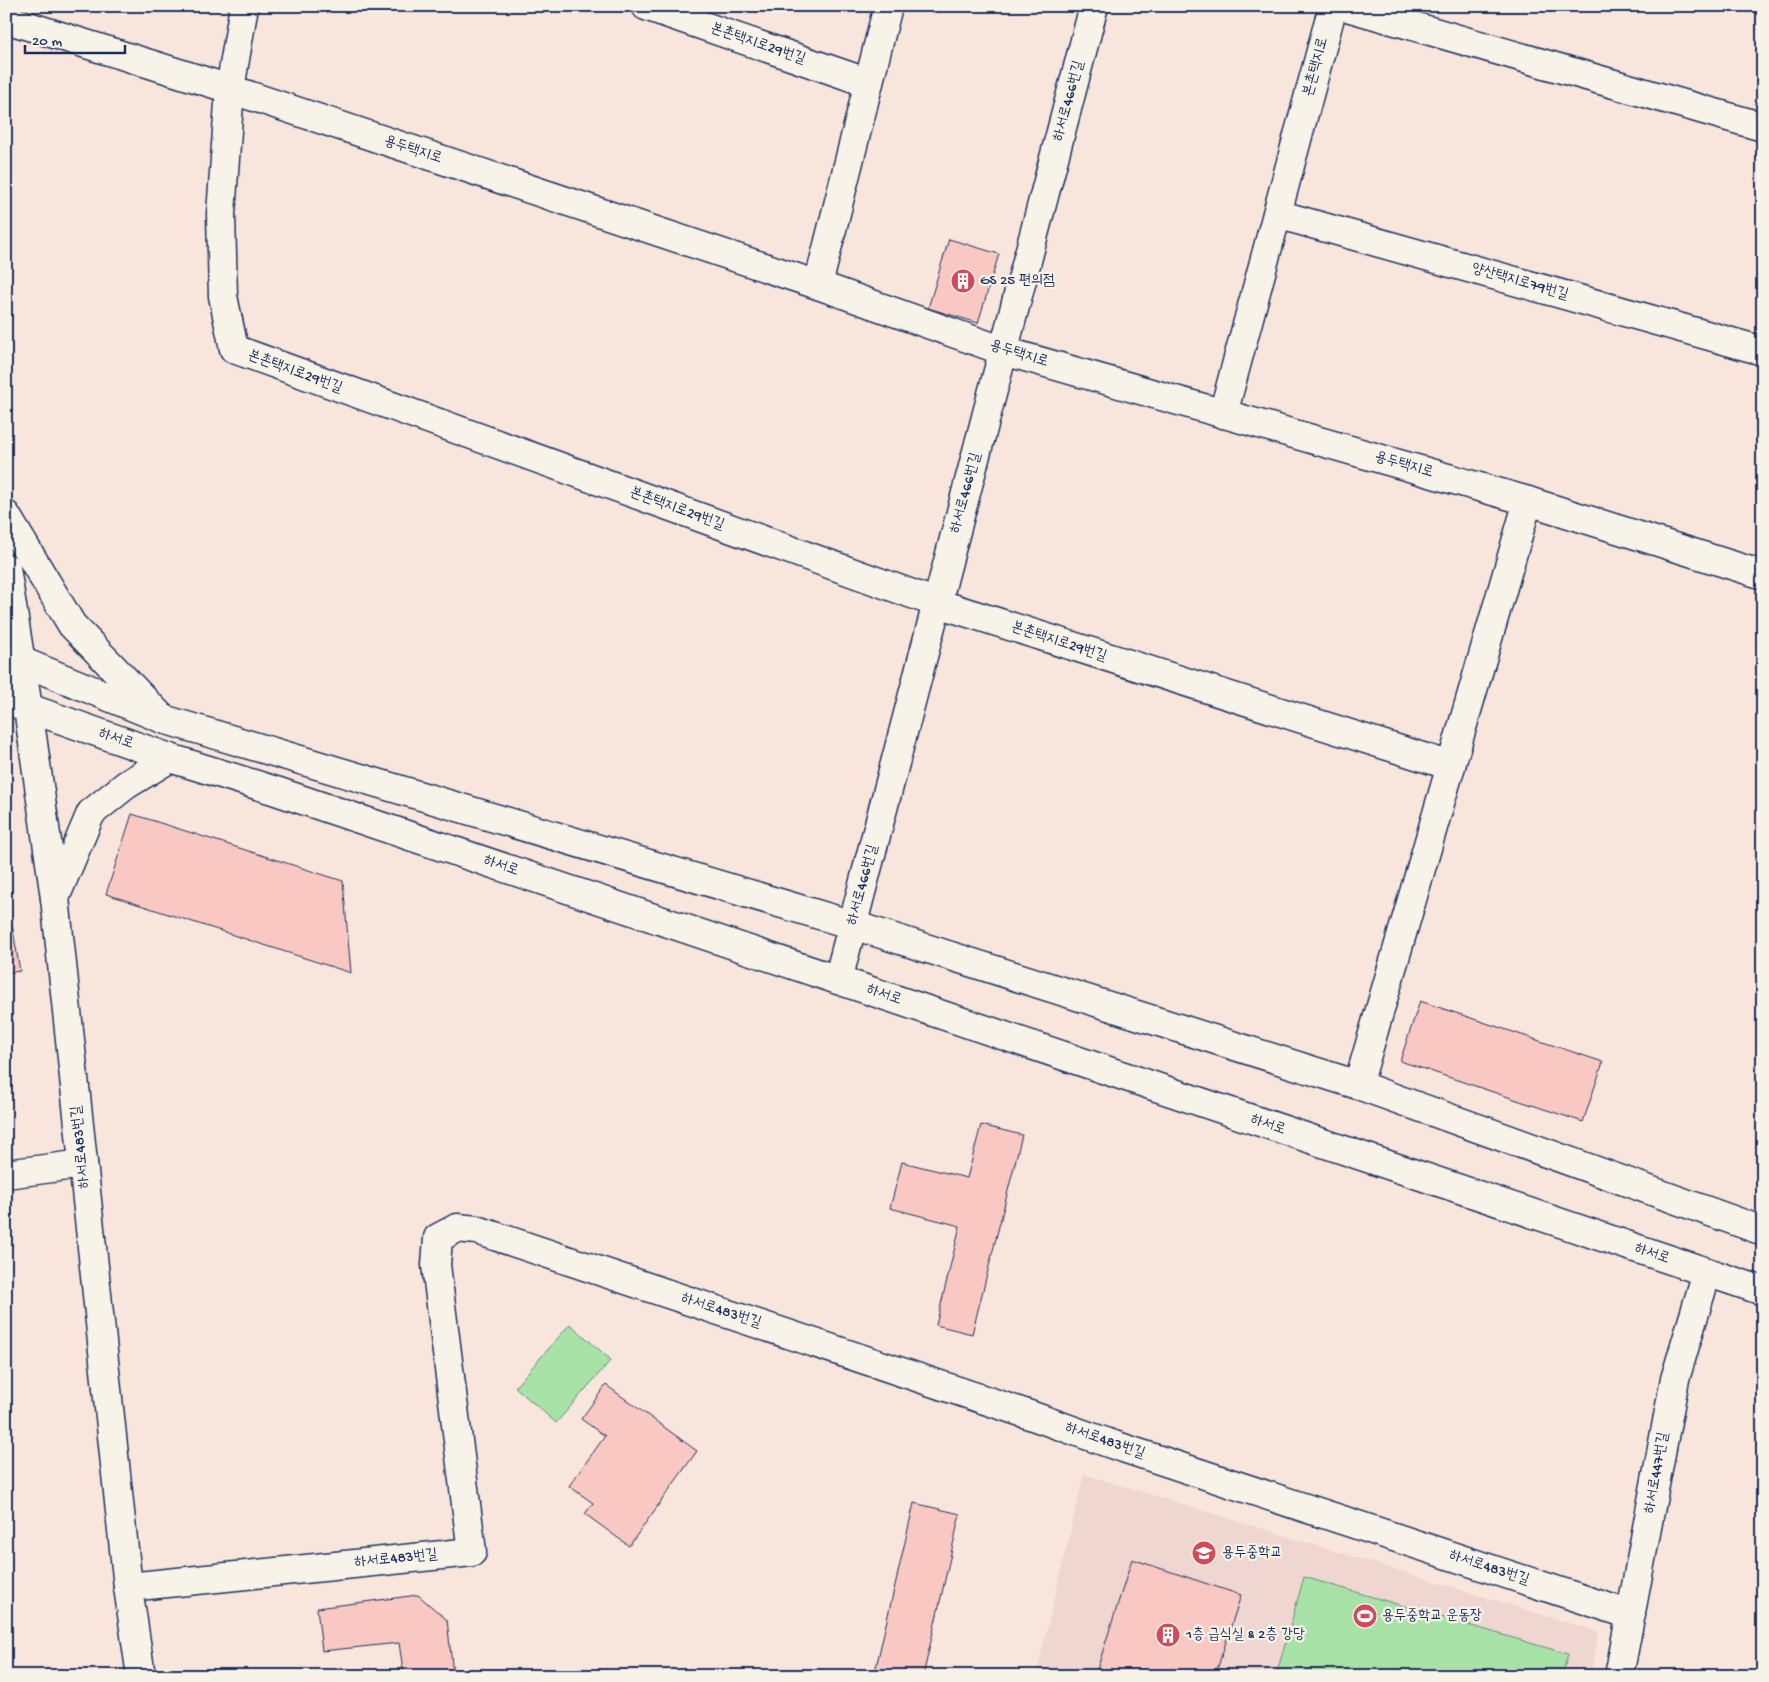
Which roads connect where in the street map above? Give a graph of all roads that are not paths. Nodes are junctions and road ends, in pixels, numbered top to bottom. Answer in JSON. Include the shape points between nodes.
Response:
{"nodes":[{"id":1,"x":244,"y":6,"type":"edge"},
{"id":2,"x":646,"y":6,"type":"edge"},
{"id":3,"x":888,"y":6,"type":"edge"},
{"id":4,"x":1094,"y":6,"type":"edge"},
{"id":5,"x":1333,"y":6,"type":"edge"},
{"id":6,"x":1344,"y":6,"type":"edge"},
{"id":7,"x":6,"y":19,"type":"edge"},
{"id":8,"x":869,"y":82,"type":"junction"},
{"id":9,"x":230,"y":89,"type":"junction"},
{"id":10,"x":1763,"y":127,"type":"edge"},
{"id":11,"x":1277,"y":214,"type":"junction"},
{"id":12,"x":818,"y":285,"type":"junction"},
{"id":13,"x":1004,"y":351,"type":"junction"},
{"id":14,"x":1763,"y":351,"type":"edge"},
{"id":15,"x":1223,"y":414,"type":"junction"},
{"id":16,"x":1528,"y":501,"type":"junction"},
{"id":17,"x":6,"y":515,"type":"edge"},
{"id":18,"x":6,"y":568,"type":"edge"},
{"id":19,"x":1763,"y":575,"type":"edge"},
{"id":20,"x":937,"y":603,"type":"junction"},
{"id":21,"x":14,"y":658,"type":"edge"},
{"id":22,"x":17,"y":704,"type":"edge"},
{"id":23,"x":163,"y":719,"type":"junction"},
{"id":24,"x":170,"y":758,"type":"junction"},
{"id":25,"x":1451,"y":766,"type":"junction"},
{"id":26,"x":55,"y":898,"type":"junction"},
{"id":27,"x":853,"y":924,"type":"junction"},
{"id":28,"x":838,"y":980,"type":"junction"},
{"id":29,"x":1358,"y":1085,"type":"junction"},
{"id":30,"x":83,"y":1164,"type":"junction"},
{"id":31,"x":6,"y":1174,"type":"edge"},
{"id":32,"x":1763,"y":1231,"type":"edge"},
{"id":33,"x":1707,"y":1272,"type":"junction"},
{"id":34,"x":1763,"y":1291,"type":"edge"},
{"id":35,"x":128,"y":1587,"type":"junction"},
{"id":36,"x":1631,"y":1615,"type":"junction"},
{"id":37,"x":141,"y":1676,"type":"edge"},
{"id":38,"x":1618,"y":1676,"type":"edge"}],
"edges":[{"from":1,"to":9,"type":"street","name":"본촌택지로29번길"},
{"from":2,"to":8,"type":"street","name":"본촌택지로29번길"},
{"from":3,"to":8,"type":"street"},
{"from":4,"to":13,"type":"street","name":"하서로466번길"},
{"from":5,"to":11,"type":"street","name":"본촌택지로"},
{"from":6,"to":10,"type":"street"},
{"from":7,"to":9,"type":"street","name":"용두택지로"},
{"from":8,"to":12,"type":"street"},
{"from":9,"to":12,"type":"street","name":"용두택지로"},
{"from":9,"to":20,"type":"street","name":"본촌택지로29번길","via":[[221,223],[223,296],[234,349]]},
{"from":11,"to":14,"type":"street","name":"양산택지로79번길"},
{"from":11,"to":15,"type":"street"},
{"from":12,"to":13,"type":"street","name":"용두택지로"},
{"from":13,"to":15,"type":"street","name":"용두택지로"},
{"from":13,"to":20,"type":"street","name":"하서로466번길"},
{"from":15,"to":16,"type":"street","name":"용두택지로"},
{"from":16,"to":19,"type":"street","name":"용두택지로"},
{"from":16,"to":25,"type":"street"},
{"from":17,"to":23,"type":"street","via":[[72,625]]},
{"from":18,"to":21,"type":"street","name":"하서로483번길"},
{"from":20,"to":25,"type":"street","name":"본촌택지로29번길"},
{"from":20,"to":27,"type":"street","name":"하서로466번길"},
{"from":21,"to":22,"type":"street","name":"하서로483번길"},
{"from":21,"to":23,"type":"street"},
{"from":22,"to":24,"type":"street","name":"하서로"},
{"from":22,"to":26,"type":"street","name":"하서로483번길"},
{"from":23,"to":27,"type":"street"},
{"from":24,"to":26,"type":"street","via":[[126,785],[91,813]]},
{"from":24,"to":28,"type":"street","name":"하서로"},
{"from":25,"to":29,"type":"street"},
{"from":26,"to":30,"type":"street","name":"하서로483번길"},
{"from":27,"to":28,"type":"street","name":"하서로466번길"},
{"from":27,"to":29,"type":"street"},
{"from":28,"to":33,"type":"street","name":"하서로"},
{"from":29,"to":32,"type":"street"},
{"from":30,"to":31,"type":"street"},
{"from":30,"to":35,"type":"street","name":"하서로483번길"},
{"from":33,"to":34,"type":"street","name":"하서로"},
{"from":33,"to":36,"type":"street","name":"하서로447번길","via":[[1675,1378]]},
{"from":35,"to":36,"type":"street","name":"하서로483번길","via":[[472,1552],[436,1265],[438,1238],[457,1228],[477,1230]]},
{"from":35,"to":37,"type":"street","name":"하서로483번길"},
{"from":36,"to":38,"type":"street","name":"하서로447번길"}]}
